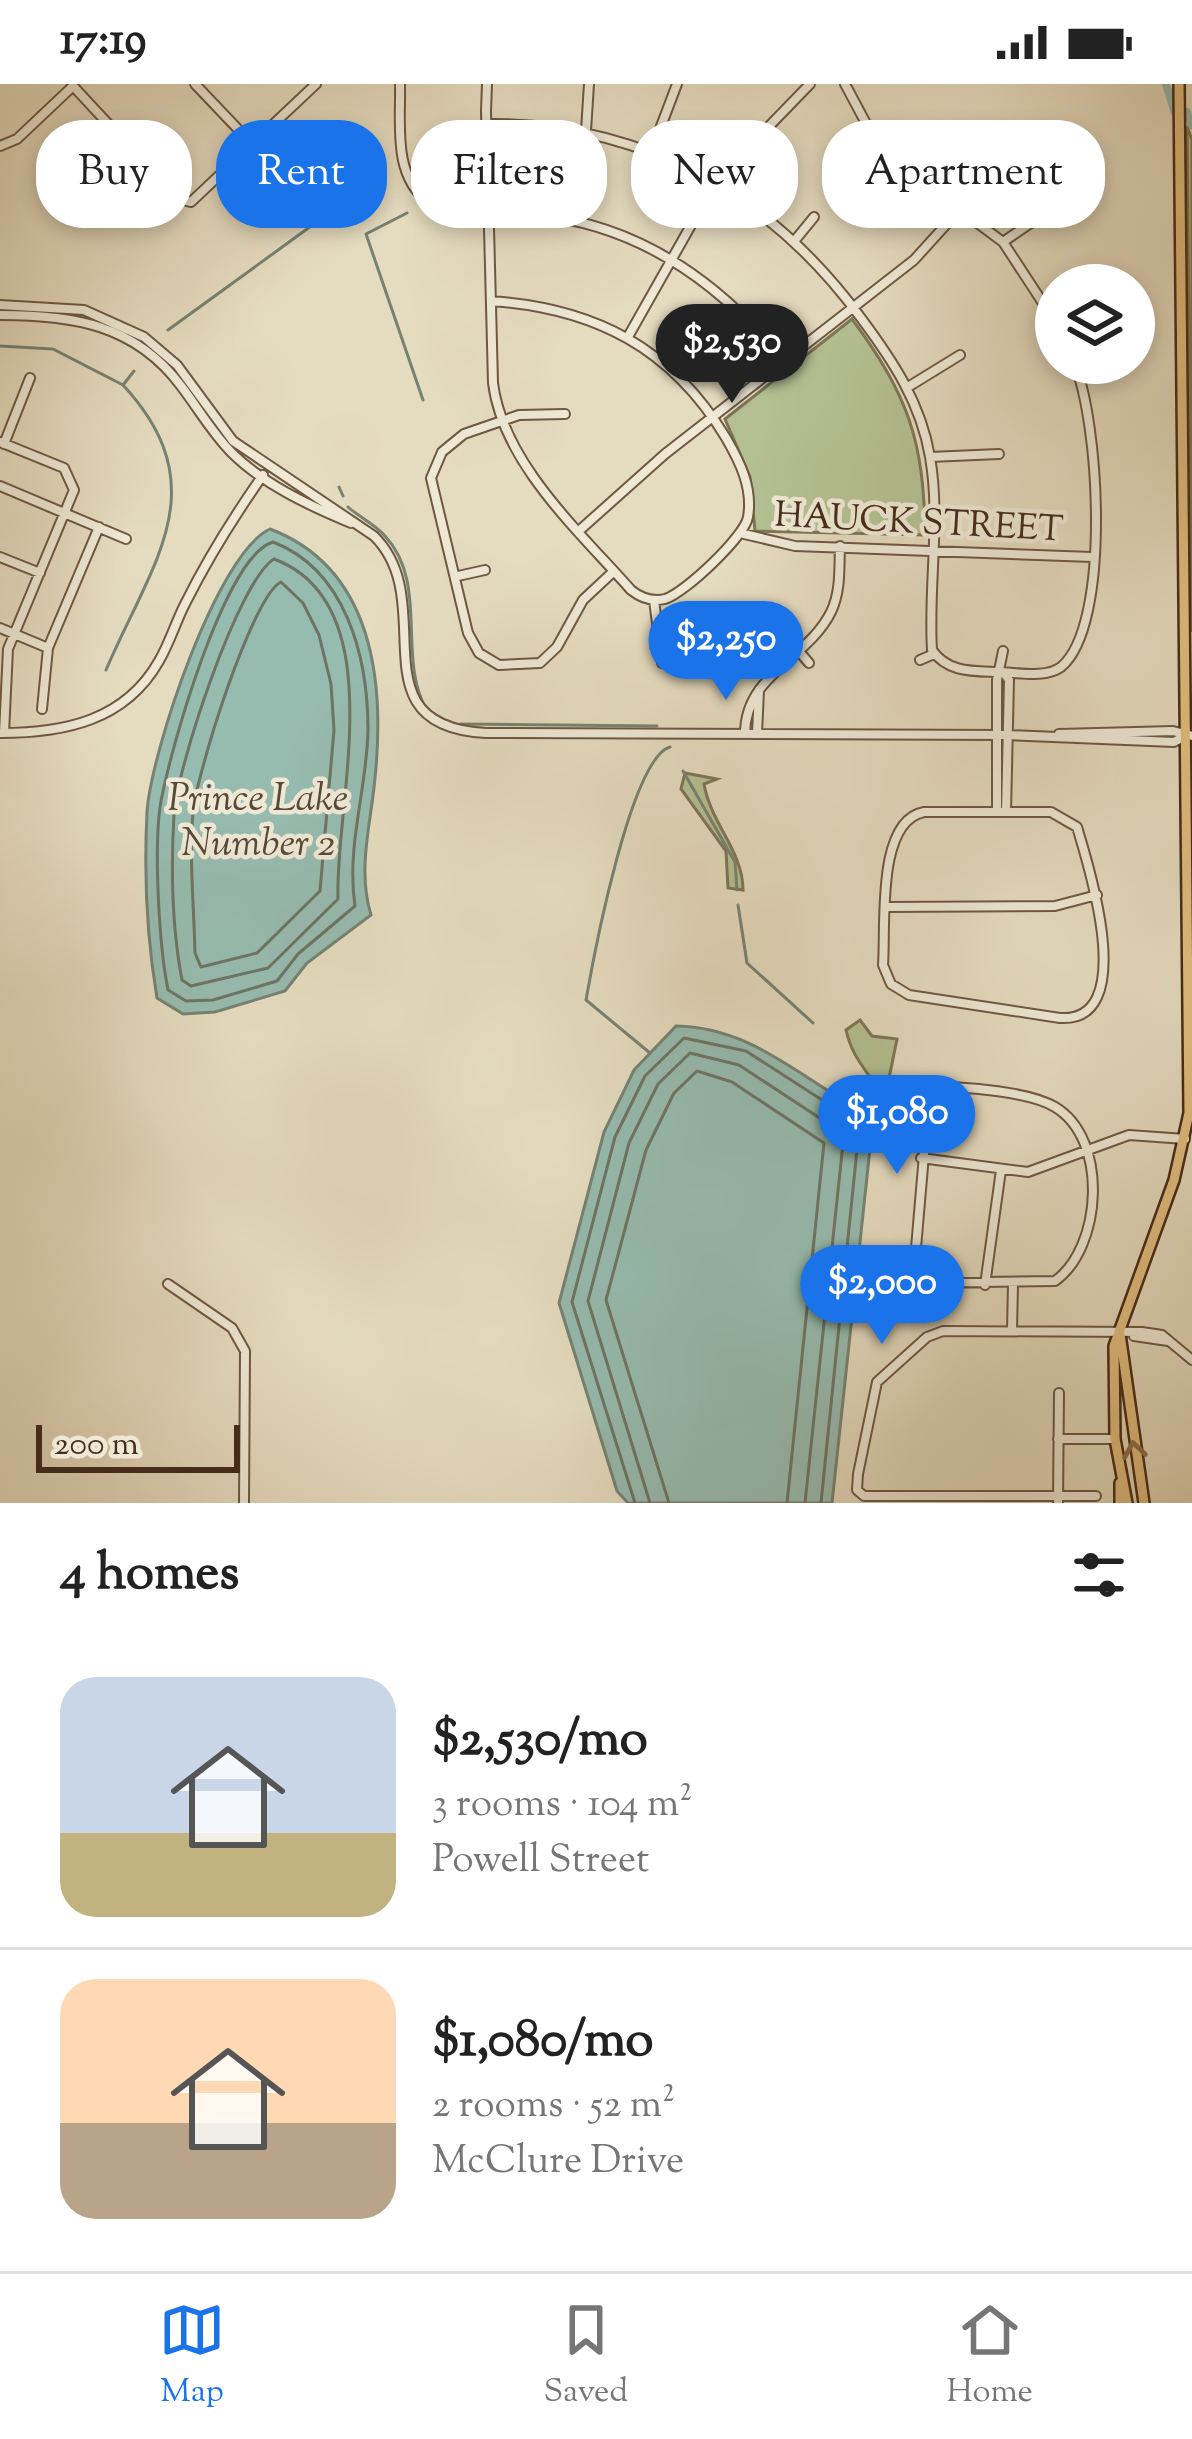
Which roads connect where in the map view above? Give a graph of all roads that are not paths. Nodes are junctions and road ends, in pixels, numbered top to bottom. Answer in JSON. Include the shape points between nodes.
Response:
{"nodes":[{"id":1,"x":195,"y":84,"type":"edge"},
{"id":2,"x":316,"y":84,"type":"edge"},
{"id":3,"x":400,"y":84,"type":"edge"},
{"id":4,"x":487,"y":84,"type":"edge"},
{"id":5,"x":589,"y":84,"type":"edge"},
{"id":6,"x":677,"y":84,"type":"edge"},
{"id":7,"x":811,"y":84,"type":"edge"},
{"id":8,"x":845,"y":84,"type":"edge"},
{"id":9,"x":1179,"y":84,"type":"edge"},
{"id":10,"x":74,"y":85,"type":"edge"},
{"id":11,"x":229,"y":120,"type":"edge"},
{"id":12,"x":280,"y":120,"type":"edge"},
{"id":13,"x":487,"y":120,"type":"edge"},
{"id":14,"x":587,"y":120,"type":"edge"},
{"id":15,"x":663,"y":120,"type":"edge"},
{"id":16,"x":776,"y":120,"type":"edge"},
{"id":17,"x":865,"y":120,"type":"edge"},
{"id":18,"x":0,"y":146,"type":"edge"},
{"id":19,"x":411,"y":181,"type":"edge"},
{"id":20,"x":216,"y":182,"type":"edge"},
{"id":21,"x":814,"y":218,"type":"dead end"},
{"id":22,"x":488,"y":228,"type":"edge"},
{"id":23,"x":594,"y":228,"type":"edge"},
{"id":24,"x":689,"y":228,"type":"edge"},
{"id":25,"x":781,"y":228,"type":"edge"},
{"id":26,"x":943,"y":228,"type":"edge"},
{"id":27,"x":987,"y":228,"type":"edge"},
{"id":28,"x":1024,"y":228,"type":"edge"},
{"id":29,"x":796,"y":239,"type":"junction"},
{"id":30,"x":1004,"y":242,"type":"junction"},
{"id":31,"x":671,"y":260,"type":"junction"},
{"id":32,"x":1035,"y":290,"type":"edge"},
{"id":33,"x":491,"y":301,"type":"junction"},
{"id":34,"x":0,"y":305,"type":"edge"},
{"id":35,"x":853,"y":307,"type":"junction"},
{"id":36,"x":0,"y":315,"type":"edge"},
{"id":37,"x":629,"y":335,"type":"junction"},
{"id":38,"x":960,"y":355,"type":"dead end"},
{"id":39,"x":783,"y":360,"type":"junction"},
{"id":40,"x":30,"y":378,"type":"dead end"},
{"id":41,"x":1079,"y":384,"type":"edge"},
{"id":42,"x":908,"y":387,"type":"junction"},
{"id":43,"x":565,"y":414,"type":"dead end"},
{"id":44,"x":713,"y":417,"type":"junction"},
{"id":45,"x":500,"y":421,"type":"junction"},
{"id":46,"x":2,"y":443,"type":"edge"},
{"id":47,"x":999,"y":454,"type":"dead end"},
{"id":48,"x":930,"y":457,"type":"junction"},
{"id":49,"x":265,"y":473,"type":"junction"},
{"id":50,"x":0,"y":486,"type":"edge"},
{"id":51,"x":65,"y":512,"type":"junction"},
{"id":52,"x":99,"y":527,"type":"junction"},
{"id":53,"x":581,"y":529,"type":"junction"},
{"id":54,"x":744,"y":534,"type":"junction"},
{"id":55,"x":126,"y":538,"type":"dead end"},
{"id":56,"x":840,"y":546,"type":"junction"},
{"id":57,"x":932,"y":552,"type":"junction"},
{"id":58,"x":0,"y":557,"type":"edge"},
{"id":59,"x":1092,"y":557,"type":"junction"},
{"id":60,"x":485,"y":570,"type":"dead end"},
{"id":61,"x":614,"y":571,"type":"junction"},
{"id":62,"x":40,"y":573,"type":"junction"},
{"id":63,"x":458,"y":576,"type":"junction"},
{"id":64,"x":654,"y":600,"type":"junction"},
{"id":65,"x":0,"y":628,"type":"edge"},
{"id":66,"x":15,"y":634,"type":"junction"},
{"id":67,"x":48,"y":648,"type":"junction"},
{"id":68,"x":797,"y":649,"type":"junction"},
{"id":69,"x":1004,"y":651,"type":"dead end"},
{"id":70,"x":934,"y":654,"type":"junction"},
{"id":71,"x":920,"y":660,"type":"dead end"},
{"id":72,"x":662,"y":662,"type":"dead end"},
{"id":73,"x":809,"y":662,"type":"dead end"},
{"id":74,"x":1003,"y":672,"type":"junction"},
{"id":75,"x":2,"y":684,"type":"edge"},
{"id":76,"x":759,"y":689,"type":"junction"},
{"id":77,"x":42,"y":709,"type":"dead end"},
{"id":78,"x":2,"y":733,"type":"edge"},
{"id":79,"x":745,"y":734,"type":"junction"},
{"id":80,"x":757,"y":734,"type":"junction"},
{"id":81,"x":1002,"y":735,"type":"junction"},
{"id":82,"x":1188,"y":736,"type":"edge"},
{"id":83,"x":1002,"y":812,"type":"junction"},
{"id":84,"x":1096,"y":895,"type":"junction"},
{"id":85,"x":887,"y":907,"type":"junction"},
{"id":86,"x":930,"y":1085,"type":"junction"},
{"id":87,"x":898,"y":1086,"type":"dead end"},
{"id":88,"x":1185,"y":1139,"type":"junction"},
{"id":89,"x":1084,"y":1151,"type":"junction"},
{"id":90,"x":921,"y":1158,"type":"junction"},
{"id":91,"x":1001,"y":1170,"type":"junction"},
{"id":92,"x":168,"y":1284,"type":"dead end"},
{"id":93,"x":1013,"y":1284,"type":"junction"},
{"id":94,"x":985,"y":1285,"type":"junction"},
{"id":95,"x":1012,"y":1331,"type":"junction"},
{"id":96,"x":1120,"y":1334,"type":"junction"},
{"id":97,"x":1192,"y":1360,"type":"edge"},
{"id":98,"x":1059,"y":1393,"type":"dead end"},
{"id":99,"x":1058,"y":1438,"type":"junction"},
{"id":100,"x":1115,"y":1439,"type":"junction"},
{"id":101,"x":1096,"y":1496,"type":"dead end"},
{"id":102,"x":933,"y":1500,"type":"edge"},
{"id":103,"x":1058,"y":1500,"type":"edge"},
{"id":104,"x":244,"y":1503,"type":"edge"},
{"id":105,"x":1123,"y":1503,"type":"edge"},
{"id":106,"x":1144,"y":1503,"type":"edge"}],
"edges":[{"from":1,"to":11,"type":"street"},
{"from":2,"to":12,"type":"street"},
{"from":3,"to":19,"type":"street","via":[[402,165]]},
{"from":4,"to":13,"type":"street"},
{"from":5,"to":14,"type":"street"},
{"from":6,"to":15,"type":"street"},
{"from":7,"to":16,"type":"street"},
{"from":8,"to":17,"type":"street"},
{"from":9,"to":82,"type":"main road"},
{"from":10,"to":18,"type":"street"},
{"from":10,"to":20,"type":"street","via":[[184,202]]},
{"from":21,"to":29,"type":"street"},
{"from":22,"to":33,"type":"street"},
{"from":23,"to":31,"type":"street"},
{"from":24,"to":31,"type":"street"},
{"from":25,"to":29,"type":"street"},
{"from":26,"to":35,"type":"street"},
{"from":27,"to":30,"type":"street"},
{"from":28,"to":30,"type":"street"},
{"from":29,"to":35,"type":"street"},
{"from":30,"to":32,"type":"street"},
{"from":31,"to":37,"type":"street"},
{"from":31,"to":39,"type":"street","via":[[733,303]]},
{"from":33,"to":37,"type":"street","via":[[554,308]]},
{"from":33,"to":45,"type":"street"},
{"from":34,"to":49,"type":"street","via":[[75,308],[129,328],[177,365]]},
{"from":35,"to":39,"type":"street"},
{"from":35,"to":42,"type":"street"},
{"from":36,"to":49,"type":"street","via":[[73,318],[131,340],[170,372],[220,441]]},
{"from":37,"to":44,"type":"street","via":[[680,376]]},
{"from":38,"to":42,"type":"street"},
{"from":39,"to":44,"type":"street"},
{"from":40,"to":46,"type":"street"},
{"from":41,"to":59,"type":"street","via":[[1096,461]]},
{"from":42,"to":48,"type":"street"},
{"from":43,"to":45,"type":"street"},
{"from":44,"to":53,"type":"street"},
{"from":44,"to":54,"type":"street","via":[[749,491]]},
{"from":45,"to":53,"type":"street","via":[[515,453]]},
{"from":45,"to":63,"type":"street","via":[[452,441],[431,478]]},
{"from":46,"to":51,"type":"street","via":[[72,476]]},
{"from":47,"to":48,"type":"street"},
{"from":48,"to":57,"type":"street"},
{"from":49,"to":78,"type":"street","via":[[137,690],[94,720]]},
{"from":49,"to":79,"type":"street","via":[[383,545],[396,569],[412,694],[433,724],[486,733]]},
{"from":50,"to":51,"type":"street"},
{"from":51,"to":52,"type":"street"},
{"from":51,"to":62,"type":"street"},
{"from":52,"to":55,"type":"street"},
{"from":52,"to":67,"type":"street"},
{"from":53,"to":61,"type":"street"},
{"from":54,"to":56,"type":"street","name":"HAUCK STREET"},
{"from":54,"to":64,"type":"street","via":[[674,595]]},
{"from":56,"to":57,"type":"street","name":"HAUCK STREET"},
{"from":56,"to":68,"type":"street","via":[[838,597]]},
{"from":57,"to":59,"type":"street","name":"HAUCK STREET"},
{"from":57,"to":70,"type":"street"},
{"from":58,"to":62,"type":"street"},
{"from":59,"to":74,"type":"street","via":[[1068,658],[1052,671]]},
{"from":60,"to":63,"type":"street"},
{"from":61,"to":63,"type":"street","via":[[583,600],[548,657],[526,667],[490,661],[472,642]]},
{"from":61,"to":64,"type":"street"},
{"from":62,"to":66,"type":"street"},
{"from":64,"to":72,"type":"street"},
{"from":65,"to":66,"type":"street"},
{"from":66,"to":67,"type":"street"},
{"from":66,"to":75,"type":"street"},
{"from":67,"to":77,"type":"street"},
{"from":68,"to":73,"type":"street"},
{"from":68,"to":76,"type":"street"},
{"from":69,"to":74,"type":"street"},
{"from":70,"to":71,"type":"street"},
{"from":70,"to":74,"type":"street","via":[[964,671]]},
{"from":74,"to":81,"type":"street"},
{"from":75,"to":78,"type":"street"},
{"from":76,"to":79,"type":"street","via":[[745,712]]},
{"from":76,"to":80,"type":"street"},
{"from":79,"to":80,"type":"street"},
{"from":80,"to":81,"type":"street"},
{"from":81,"to":82,"type":"street"},
{"from":81,"to":83,"type":"street"},
{"from":82,"to":88,"type":"main road"},
{"from":83,"to":84,"type":"street","via":[[1070,819]]},
{"from":83,"to":85,"type":"street","via":[[915,813],[896,831]]},
{"from":84,"to":85,"type":"street","via":[[1055,906]]},
{"from":84,"to":85,"type":"street","via":[[1101,990],[1083,1016],[1060,1018],[892,986],[883,965]]},
{"from":86,"to":87,"type":"street"},
{"from":86,"to":89,"type":"street","via":[[1046,1103],[1066,1116]]},
{"from":86,"to":90,"type":"street"},
{"from":88,"to":89,"type":"street","via":[[1142,1133]]},
{"from":88,"to":96,"type":"main road"},
{"from":89,"to":91,"type":"street","via":[[1038,1170]]},
{"from":89,"to":93,"type":"street","via":[[1094,1190],[1068,1272],[1044,1284]]},
{"from":90,"to":91,"type":"street"},
{"from":90,"to":94,"type":"street","via":[[913,1283]]},
{"from":91,"to":94,"type":"street"},
{"from":92,"to":104,"type":"street","via":[[232,1328],[245,1352]]},
{"from":93,"to":94,"type":"street"},
{"from":93,"to":95,"type":"street"},
{"from":95,"to":96,"type":"street"},
{"from":95,"to":102,"type":"street","via":[[927,1336],[877,1382],[857,1490]]},
{"from":96,"to":97,"type":"street","via":[[1168,1341]]},
{"from":96,"to":100,"type":"main road"},
{"from":106,"to":96,"type":"main road","one_way":true},
{"from":98,"to":99,"type":"street"},
{"from":99,"to":100,"type":"street"},
{"from":99,"to":103,"type":"street"},
{"from":100,"to":105,"type":"main road"},
{"from":101,"to":103,"type":"street"},
{"from":102,"to":103,"type":"street"}]}
